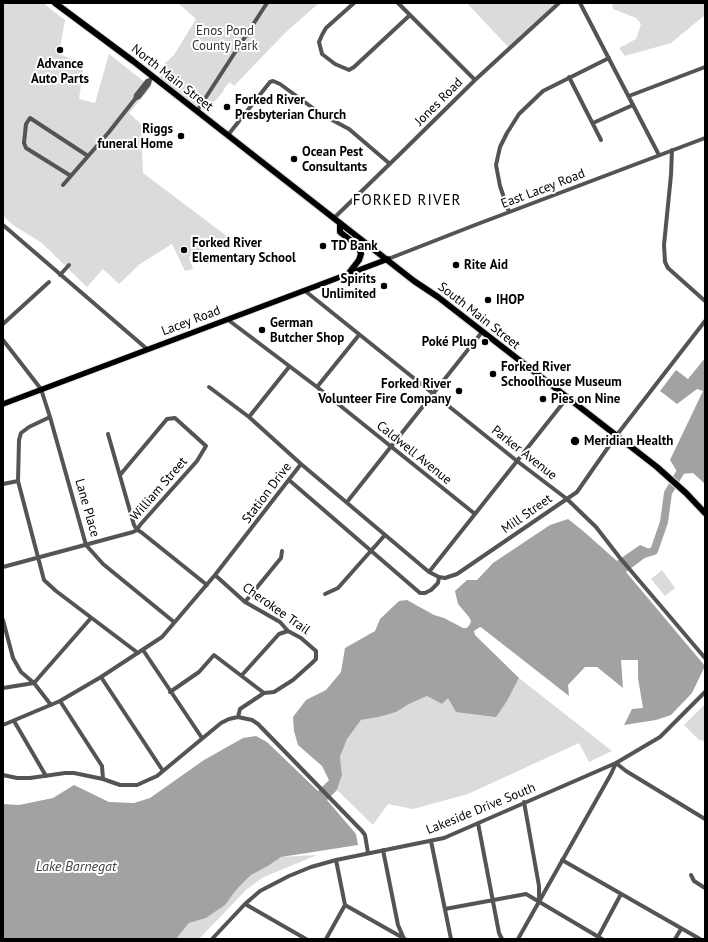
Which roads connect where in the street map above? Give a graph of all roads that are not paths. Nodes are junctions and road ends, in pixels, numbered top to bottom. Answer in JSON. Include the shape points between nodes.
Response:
{"nodes":[{"id":1,"x":267,"y":3,"type":"edge"},
{"id":2,"x":354,"y":3,"type":"edge"},
{"id":3,"x":398,"y":3,"type":"edge"},
{"id":4,"x":559,"y":3,"type":"edge"},
{"id":5,"x":580,"y":3,"type":"edge"},
{"id":6,"x":58,"y":4,"type":"edge"},
{"id":7,"x":410,"y":16,"type":"junction"},
{"id":8,"x":609,"y":58,"type":"junction"},
{"id":9,"x":705,"y":67,"type":"edge"},
{"id":10,"x":570,"y":77,"type":"junction"},
{"id":11,"x":151,"y":78,"type":"junction"},
{"id":12,"x":475,"y":80,"type":"junction"},
{"id":13,"x":629,"y":96,"type":"junction"},
{"id":14,"x":633,"y":104,"type":"junction"},
{"id":15,"x":197,"y":111,"type":"junction"},
{"id":16,"x":593,"y":123,"type":"junction"},
{"id":17,"x":228,"y":135,"type":"junction"},
{"id":18,"x":705,"y":138,"type":"edge"},
{"id":19,"x":601,"y":140,"type":"dead end"},
{"id":20,"x":672,"y":150,"type":"junction"},
{"id":21,"x":659,"y":155,"type":"junction"},
{"id":22,"x":88,"y":156,"type":"junction"},
{"id":23,"x":390,"y":164,"type":"junction"},
{"id":24,"x":71,"y":176,"type":"junction"},
{"id":25,"x":64,"y":185,"type":"dead end"},
{"id":26,"x":509,"y":212,"type":"junction"},
{"id":27,"x":334,"y":218,"type":"junction"},
{"id":28,"x":340,"y":223,"type":"junction"},
{"id":29,"x":3,"y":225,"type":"edge"},
{"id":30,"x":388,"y":259,"type":"junction"},
{"id":31,"x":69,"y":265,"type":"dead end"},
{"id":32,"x":349,"y":274,"type":"junction"},
{"id":33,"x":60,"y":275,"type":"junction"},
{"id":34,"x":49,"y":282,"type":"dead end"},
{"id":35,"x":304,"y":290,"type":"junction"},
{"id":36,"x":705,"y":301,"type":"edge"},
{"id":37,"x":227,"y":319,"type":"junction"},
{"id":38,"x":705,"y":321,"type":"edge"},
{"id":39,"x":3,"y":324,"type":"edge"},
{"id":40,"x":482,"y":332,"type":"junction"},
{"id":41,"x":359,"y":334,"type":"junction"},
{"id":42,"x":3,"y":340,"type":"edge"},
{"id":43,"x":147,"y":349,"type":"junction"},
{"id":44,"x":289,"y":367,"type":"junction"},
{"id":45,"x":209,"y":387,"type":"dead end"},
{"id":46,"x":317,"y":387,"type":"junction"},
{"id":47,"x":40,"y":389,"type":"junction"},
{"id":48,"x":434,"y":394,"type":"junction"},
{"id":49,"x":567,"y":398,"type":"junction"},
{"id":50,"x":3,"y":404,"type":"edge"},
{"id":51,"x":50,"y":417,"type":"junction"},
{"id":52,"x":249,"y":417,"type":"junction"},
{"id":53,"x":108,"y":434,"type":"dead end"},
{"id":54,"x":616,"y":436,"type":"junction"},
{"id":55,"x":391,"y":447,"type":"junction"},
{"id":56,"x":517,"y":462,"type":"junction"},
{"id":57,"x":301,"y":464,"type":"junction"},
{"id":58,"x":120,"y":475,"type":"junction"},
{"id":59,"x":289,"y":480,"type":"junction"},
{"id":60,"x":18,"y":481,"type":"junction"},
{"id":61,"x":3,"y":484,"type":"edge"},
{"id":62,"x":567,"y":499,"type":"junction"},
{"id":63,"x":347,"y":502,"type":"junction"},
{"id":64,"x":705,"y":513,"type":"edge"},
{"id":65,"x":475,"y":514,"type":"junction"},
{"id":66,"x":137,"y":530,"type":"junction"},
{"id":67,"x":385,"y":535,"type":"junction"},
{"id":68,"x":86,"y":545,"type":"junction"},
{"id":69,"x":282,"y":551,"type":"dead end"},
{"id":70,"x":370,"y":551,"type":"junction"},
{"id":71,"x":37,"y":557,"type":"junction"},
{"id":72,"x":3,"y":567,"type":"edge"},
{"id":73,"x":429,"y":572,"type":"junction"},
{"id":74,"x":215,"y":575,"type":"junction"},
{"id":75,"x":439,"y":577,"type":"junction"},
{"id":76,"x":207,"y":585,"type":"junction"},
{"id":77,"x":325,"y":594,"type":"dead end"},
{"id":78,"x":245,"y":602,"type":"junction"},
{"id":79,"x":91,"y":618,"type":"junction"},
{"id":80,"x":3,"y":620,"type":"edge"},
{"id":81,"x":174,"y":622,"type":"junction"},
{"id":82,"x":288,"y":631,"type":"junction"},
{"id":83,"x":143,"y":650,"type":"junction"},
{"id":84,"x":138,"y":653,"type":"junction"},
{"id":85,"x":705,"y":658,"type":"edge"},
{"id":86,"x":242,"y":675,"type":"junction"},
{"id":87,"x":101,"y":677,"type":"junction"},
{"id":88,"x":34,"y":683,"type":"junction"},
{"id":89,"x":3,"y":688,"type":"edge"},
{"id":90,"x":170,"y":692,"type":"junction"},
{"id":91,"x":705,"y":692,"type":"edge"},
{"id":92,"x":264,"y":693,"type":"junction"},
{"id":93,"x":60,"y":701,"type":"junction"},
{"id":94,"x":51,"y":706,"type":"junction"},
{"id":95,"x":238,"y":717,"type":"junction"},
{"id":96,"x":14,"y":721,"type":"junction"},
{"id":97,"x":3,"y":725,"type":"edge"},
{"id":98,"x":202,"y":738,"type":"junction"},
{"id":99,"x":616,"y":763,"type":"junction"},
{"id":100,"x":163,"y":771,"type":"junction"},
{"id":101,"x":3,"y":776,"type":"edge"},
{"id":102,"x":46,"y":776,"type":"junction"},
{"id":103,"x":103,"y":780,"type":"junction"},
{"id":104,"x":524,"y":802,"type":"junction"},
{"id":105,"x":705,"y":819,"type":"edge"},
{"id":106,"x":478,"y":823,"type":"junction"},
{"id":107,"x":431,"y":841,"type":"junction"},
{"id":108,"x":383,"y":850,"type":"junction"},
{"id":109,"x":368,"y":853,"type":"junction"},
{"id":110,"x":336,"y":860,"type":"junction"},
{"id":111,"x":562,"y":860,"type":"junction"},
{"id":112,"x":691,"y":875,"type":"dead end"},
{"id":113,"x":705,"y":888,"type":"edge"},
{"id":114,"x":622,"y":894,"type":"junction"},
{"id":115,"x":493,"y":900,"type":"junction"},
{"id":116,"x":539,"y":902,"type":"junction"},
{"id":117,"x":245,"y":904,"type":"junction"},
{"id":118,"x":345,"y":905,"type":"junction"},
{"id":119,"x":445,"y":909,"type":"junction"},
{"id":120,"x":681,"y":928,"type":"junction"},
{"id":121,"x":599,"y":938,"type":"edge"},
{"id":122,"x":212,"y":939,"type":"edge"},
{"id":123,"x":306,"y":939,"type":"edge"},
{"id":124,"x":326,"y":939,"type":"edge"},
{"id":125,"x":404,"y":939,"type":"edge"},
{"id":126,"x":450,"y":939,"type":"edge"},
{"id":127,"x":502,"y":939,"type":"edge"},
{"id":128,"x":518,"y":939,"type":"edge"},
{"id":129,"x":675,"y":939,"type":"edge"},
{"id":130,"x":700,"y":939,"type":"edge"}],
"edges":[{"from":1,"to":15,"type":"street"},
{"from":2,"to":7,"type":"street","via":[[326,28],[319,42],[322,54],[349,70]]},
{"from":3,"to":7,"type":"street"},
{"from":4,"to":12,"type":"street","name":"Jones Road"},
{"from":5,"to":8,"type":"street"},
{"from":6,"to":11,"type":"highway","name":"North Main Street"},
{"from":7,"to":12,"type":"street"},
{"from":8,"to":10,"type":"street"},
{"from":8,"to":13,"type":"street"},
{"from":9,"to":13,"type":"street"},
{"from":10,"to":16,"type":"street"},
{"from":10,"to":26,"type":"street","via":[[549,87],[536,97],[519,114],[506,133],[496,165]]},
{"from":11,"to":15,"type":"highway","name":"North Main Street"},
{"from":11,"to":22,"type":"street"},
{"from":12,"to":23,"type":"street","name":"Jones Road"},
{"from":13,"to":14,"type":"street"},
{"from":14,"to":16,"type":"street"},
{"from":14,"to":21,"type":"street"},
{"from":15,"to":17,"type":"highway","name":"North Main Street"},
{"from":16,"to":19,"type":"street"},
{"from":17,"to":23,"type":"street","via":[[273,81],[321,114],[349,129]]},
{"from":17,"to":27,"type":"highway","name":"North Main Street"},
{"from":18,"to":20,"type":"street","name":"East Lacey Road"},
{"from":20,"to":21,"type":"street","name":"East Lacey Road"},
{"from":20,"to":36,"type":"street","via":[[664,245],[665,262],[668,268]]},
{"from":21,"to":26,"type":"street","name":"East Lacey Road"},
{"from":22,"to":24,"type":"street"},
{"from":22,"to":24,"type":"street","via":[[30,118],[26,124],[26,148]]},
{"from":23,"to":27,"type":"street","name":"Jones Road"},
{"from":24,"to":25,"type":"street"},
{"from":26,"to":30,"type":"street","name":"East Lacey Road"},
{"from":27,"to":28,"type":"highway","name":"North Main Street"},
{"from":28,"to":30,"type":"highway","name":"North Main Street"},
{"from":28,"to":32,"type":"highway","via":[[340,232],[359,248],[361,254]]},
{"from":29,"to":33,"type":"street"},
{"from":30,"to":32,"type":"main road","name":"Lacey Road"},
{"from":30,"to":40,"type":"highway","name":"South Main Street"},
{"from":31,"to":33,"type":"street"},
{"from":32,"to":35,"type":"main road","name":"Lacey Road"},
{"from":33,"to":43,"type":"street"},
{"from":34,"to":39,"type":"street"},
{"from":35,"to":37,"type":"main road","name":"Lacey Road"},
{"from":35,"to":41,"type":"street","name":"Parker Avenue"},
{"from":37,"to":43,"type":"main road","name":"Lacey Road"},
{"from":37,"to":44,"type":"street","name":"Caldwell Avenue"},
{"from":38,"to":54,"type":"street","name":"Mill Street"},
{"from":40,"to":48,"type":"street"},
{"from":40,"to":49,"type":"highway","name":"South Main Street"},
{"from":41,"to":46,"type":"street"},
{"from":41,"to":48,"type":"street","name":"Parker Avenue"},
{"from":42,"to":47,"type":"street","name":"Lane Place"},
{"from":43,"to":47,"type":"main road","name":"Lacey Road"},
{"from":44,"to":46,"type":"street","name":"Caldwell Avenue"},
{"from":44,"to":52,"type":"street"},
{"from":45,"to":52,"type":"street"},
{"from":46,"to":55,"type":"street","name":"Caldwell Avenue"},
{"from":47,"to":50,"type":"main road","name":"Lacey Road"},
{"from":47,"to":51,"type":"street","name":"Lane Place"},
{"from":48,"to":55,"type":"street"},
{"from":48,"to":56,"type":"street","name":"Parker Avenue"},
{"from":49,"to":54,"type":"highway","name":"South Main Street"},
{"from":49,"to":56,"type":"street"},
{"from":51,"to":60,"type":"street","via":[[21,433]]},
{"from":51,"to":68,"type":"street","name":"Lane Place"},
{"from":52,"to":57,"type":"street"},
{"from":53,"to":58,"type":"street"},
{"from":54,"to":62,"type":"street","name":"Mill Street","via":[[576,492]]},
{"from":54,"to":64,"type":"highway","name":"South Main Street","via":[[664,473]]},
{"from":55,"to":63,"type":"street"},
{"from":55,"to":65,"type":"street","name":"Caldwell Avenue"},
{"from":56,"to":62,"type":"street","name":"Parker Avenue"},
{"from":56,"to":65,"type":"street"},
{"from":57,"to":59,"type":"street","name":"Station Drive"},
{"from":57,"to":63,"type":"street","name":"Station Drive"},
{"from":58,"to":66,"type":"street"},
{"from":58,"to":66,"type":"street","name":"William Street","via":[[167,419],[175,418],[206,446],[197,461]]},
{"from":59,"to":70,"type":"street"},
{"from":59,"to":74,"type":"street","name":"Station Drive"},
{"from":60,"to":61,"type":"street"},
{"from":60,"to":71,"type":"street"},
{"from":62,"to":75,"type":"street","name":"Mill Street","via":[[457,574]]},
{"from":62,"to":85,"type":"street","name":"Parker Avenue","via":[[596,527]]},
{"from":63,"to":67,"type":"street","name":"Station Drive"},
{"from":65,"to":73,"type":"street"},
{"from":66,"to":68,"type":"street","name":"William Street"},
{"from":66,"to":76,"type":"street"},
{"from":67,"to":70,"type":"street"},
{"from":67,"to":73,"type":"street","name":"Station Drive"},
{"from":68,"to":71,"type":"street","name":"William Street"},
{"from":68,"to":81,"type":"street","name":"Lane Place","via":[[103,564]]},
{"from":69,"to":78,"type":"street","via":[[281,558]]},
{"from":70,"to":75,"type":"street","via":[[420,593],[431,590],[438,583]]},
{"from":70,"to":77,"type":"street","via":[[338,588]]},
{"from":71,"to":72,"type":"street","name":"William Street"},
{"from":71,"to":79,"type":"street","via":[[44,580]]},
{"from":73,"to":75,"type":"street"},
{"from":74,"to":76,"type":"street","name":"Station Drive"},
{"from":74,"to":78,"type":"street","name":"Cherokee Trail"},
{"from":76,"to":81,"type":"street","name":"Station Drive"},
{"from":78,"to":82,"type":"street","name":"Cherokee Trail","via":[[280,622]]},
{"from":79,"to":84,"type":"street"},
{"from":79,"to":88,"type":"street"},
{"from":80,"to":88,"type":"street","via":[[13,658],[21,672]]},
{"from":81,"to":83,"type":"street","name":"Station Drive","via":[[162,637]]},
{"from":82,"to":86,"type":"street","via":[[279,634]]},
{"from":82,"to":92,"type":"street","name":"Cherokee Trail","via":[[316,651],[316,659],[293,680],[274,692]]},
{"from":83,"to":84,"type":"street","name":"Station Drive"},
{"from":83,"to":90,"type":"street"},
{"from":84,"to":87,"type":"street","name":"Station Drive"},
{"from":86,"to":90,"type":"street","via":[[214,655],[199,672]]},
{"from":86,"to":92,"type":"street"},
{"from":87,"to":93,"type":"street","name":"Station Drive"},
{"from":87,"to":100,"type":"street"},
{"from":88,"to":89,"type":"street"},
{"from":88,"to":94,"type":"street"},
{"from":90,"to":98,"type":"street"},
{"from":91,"to":99,"type":"street","name":"Lakeside Drive South","via":[[660,737]]},
{"from":92,"to":95,"type":"street","name":"Cherokee Trail","via":[[240,709]]},
{"from":93,"to":94,"type":"street","name":"Station Drive"},
{"from":93,"to":103,"type":"street","via":[[102,766]]},
{"from":94,"to":96,"type":"street","name":"Station Drive"},
{"from":95,"to":98,"type":"street","via":[[229,718]]},
{"from":95,"to":109,"type":"street","via":[[258,724],[330,798],[365,835]]},
{"from":96,"to":97,"type":"street","name":"Station Drive"},
{"from":96,"to":102,"type":"street"},
{"from":98,"to":100,"type":"street"},
{"from":99,"to":104,"type":"street","name":"Lakeside Drive South"},
{"from":99,"to":105,"type":"street"},
{"from":99,"to":111,"type":"street"},
{"from":100,"to":103,"type":"street","via":[[138,785],[120,785]]},
{"from":101,"to":102,"type":"street"},
{"from":102,"to":103,"type":"street","via":[[69,773]]},
{"from":104,"to":106,"type":"street","name":"Lakeside Drive South"},
{"from":104,"to":116,"type":"street","via":[[539,886]]},
{"from":106,"to":107,"type":"street","name":"Lakeside Drive South"},
{"from":106,"to":115,"type":"street"},
{"from":107,"to":108,"type":"street","name":"Lakeside Drive South"},
{"from":107,"to":119,"type":"street"},
{"from":108,"to":109,"type":"street","name":"Lakeside Drive South"},
{"from":108,"to":125,"type":"street","via":[[398,925]]},
{"from":109,"to":110,"type":"street","name":"Lakeside Drive South"},
{"from":110,"to":117,"type":"street","name":"Lakeside Drive South","via":[[289,876],[260,891]]},
{"from":110,"to":118,"type":"street"},
{"from":111,"to":114,"type":"street"},
{"from":111,"to":116,"type":"street"},
{"from":112,"to":113,"type":"street","via":[[694,881]]},
{"from":114,"to":120,"type":"street"},
{"from":114,"to":121,"type":"street"},
{"from":115,"to":116,"type":"street","via":[[526,894]]},
{"from":115,"to":119,"type":"street"},
{"from":115,"to":127,"type":"street"},
{"from":116,"to":121,"type":"street"},
{"from":116,"to":128,"type":"street"},
{"from":117,"to":122,"type":"street","name":"Lakeside Drive South"},
{"from":117,"to":123,"type":"street"},
{"from":118,"to":124,"type":"street"},
{"from":118,"to":125,"type":"street"},
{"from":119,"to":126,"type":"street"},
{"from":120,"to":129,"type":"street"},
{"from":120,"to":130,"type":"street"}]}
